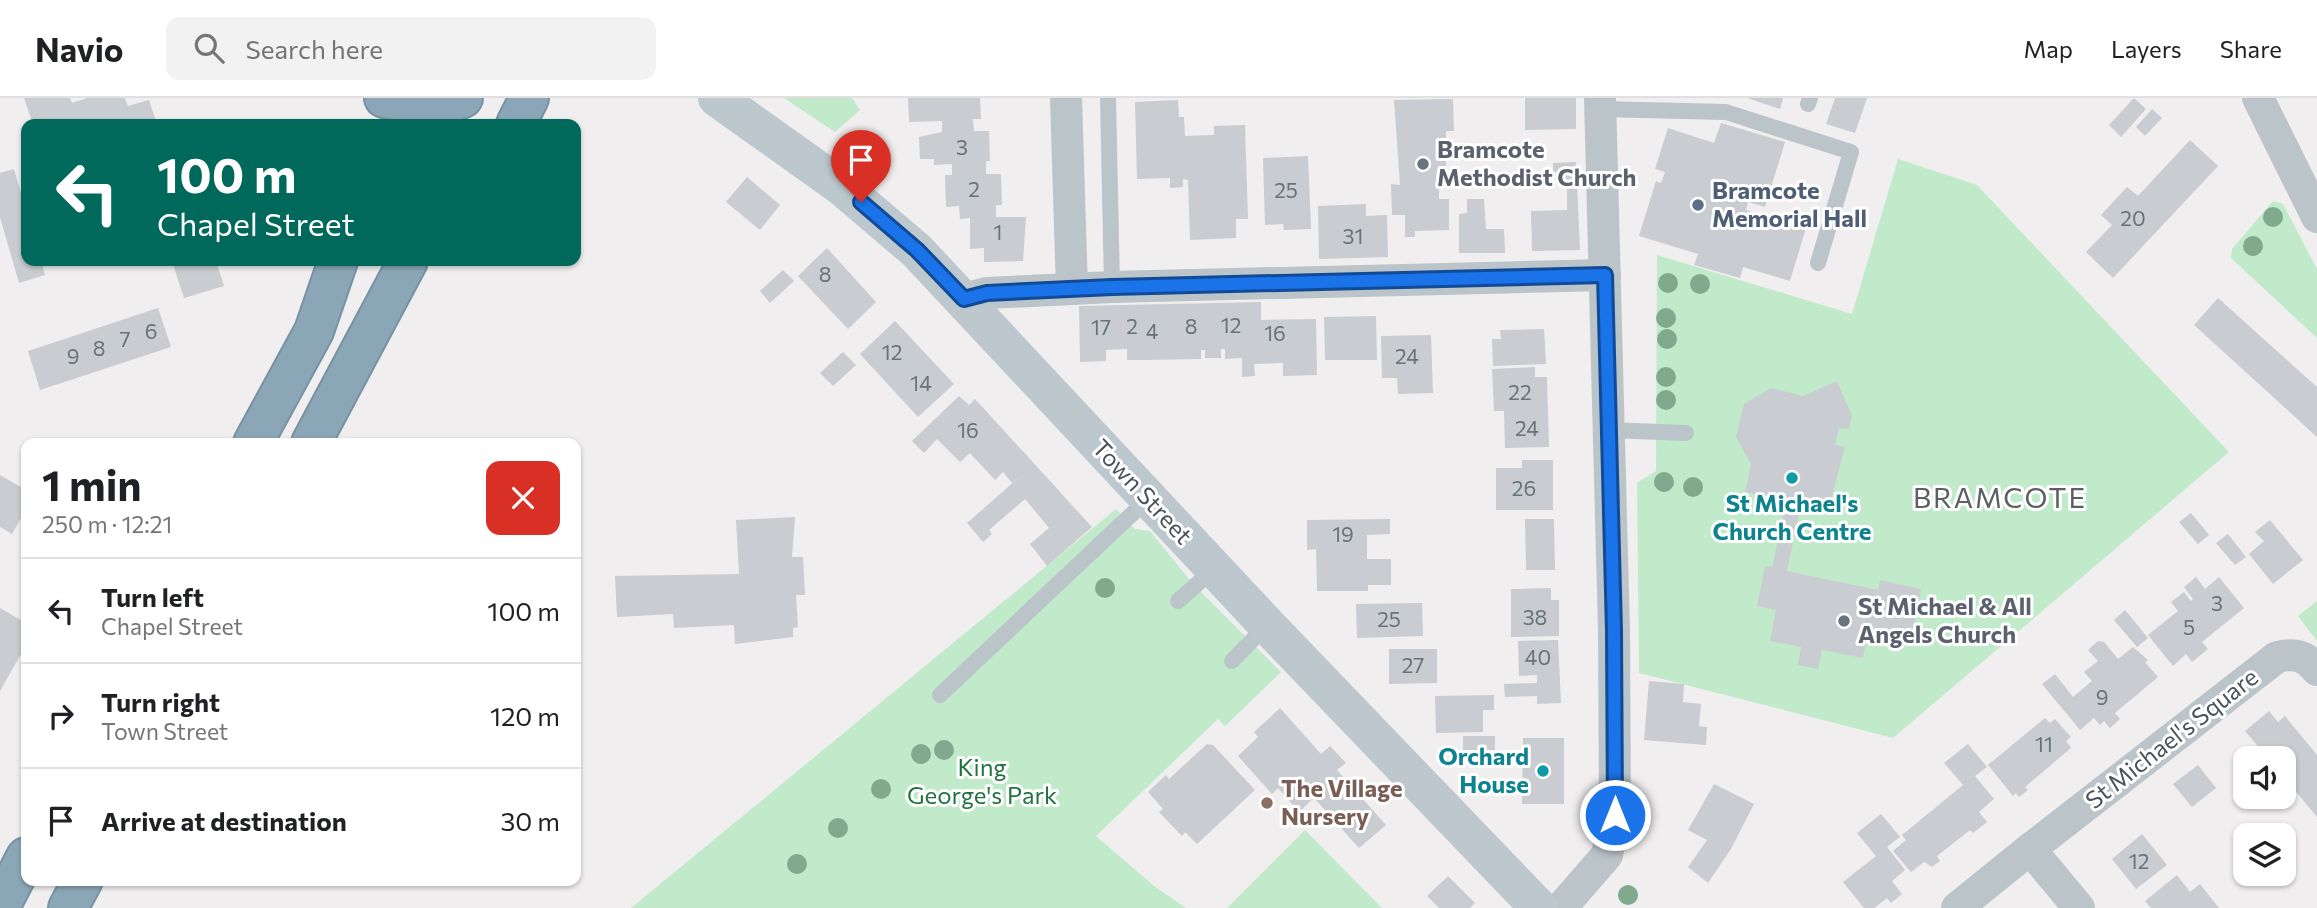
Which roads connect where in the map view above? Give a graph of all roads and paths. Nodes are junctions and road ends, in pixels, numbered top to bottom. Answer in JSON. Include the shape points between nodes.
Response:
{"nodes":[{"id":1,"x":385,"y":98,"type":"edge"},
{"id":2,"x":463,"y":98,"type":"edge"},
{"id":3,"x":529,"y":98,"type":"edge"},
{"id":4,"x":1066,"y":98,"type":"edge"},
{"id":5,"x":1108,"y":98,"type":"edge"},
{"id":6,"x":2258,"y":98,"type":"edge"},
{"id":7,"x":715,"y":99,"type":"edge"},
{"id":8,"x":1600,"y":104,"type":"edge"},
{"id":9,"x":380,"y":119,"type":"edge"},
{"id":10,"x":518,"y":119,"type":"edge"},
{"id":11,"x":2317,"y":217,"type":"edge"},
{"id":12,"x":1818,"y":263,"type":"dead end"},
{"id":13,"x":336,"y":266,"type":"edge"},
{"id":14,"x":405,"y":266,"type":"edge"},
{"id":15,"x":1605,"y":275,"type":"junction"},
{"id":16,"x":1112,"y":287,"type":"junction"},
{"id":17,"x":1072,"y":289,"type":"junction"},
{"id":18,"x":964,"y":299,"type":"junction"},
{"id":19,"x":1609,"y":430,"type":"junction"},
{"id":20,"x":1686,"y":433,"type":"dead end"},
{"id":21,"x":256,"y":438,"type":"edge"},
{"id":22,"x":314,"y":438,"type":"edge"},
{"id":23,"x":1149,"y":498,"type":"junction"},
{"id":24,"x":1214,"y":569,"type":"junction"},
{"id":25,"x":1178,"y":601,"type":"dead end"},
{"id":26,"x":1267,"y":625,"type":"junction"},
{"id":27,"x":1232,"y":661,"type":"dead end"},
{"id":28,"x":2317,"y":670,"type":"edge"},
{"id":29,"x":940,"y":695,"type":"dead end"},
{"id":30,"x":2030,"y":849,"type":"junction"},
{"id":31,"x":21,"y":866,"type":"edge"},
{"id":32,"x":80,"y":886,"type":"edge"},
{"id":33,"x":0,"y":906,"type":"edge"},
{"id":34,"x":68,"y":908,"type":"edge"},
{"id":35,"x":1539,"y":908,"type":"edge"},
{"id":36,"x":1561,"y":908,"type":"edge"},
{"id":37,"x":1957,"y":908,"type":"edge"},
{"id":38,"x":2079,"y":908,"type":"edge"}],
"edges":[{"from":1,"to":2,"type":"highway","via":[[423,105]]},
{"from":1,"to":9,"type":"highway"},
{"from":3,"to":10,"type":"highway"},
{"from":4,"to":17,"type":"street"},
{"from":5,"to":16,"type":"lane"},
{"from":6,"to":11,"type":"street"},
{"from":7,"to":18,"type":"street","name":"Town Street","via":[[842,187],[917,250]]},
{"from":8,"to":12,"type":"lane","via":[[1718,111],[1851,152]]},
{"from":8,"to":15,"type":"street"},
{"from":13,"to":21,"type":"highway","via":[[314,331]]},
{"from":14,"to":22,"type":"highway"},
{"from":15,"to":16,"type":"street"},
{"from":15,"to":19,"type":"street"},
{"from":16,"to":17,"type":"street"},
{"from":17,"to":18,"type":"street","via":[[987,293]]},
{"from":18,"to":23,"type":"street","name":"Town Street"},
{"from":19,"to":20,"type":"lane"},
{"from":19,"to":36,"type":"street","via":[[1615,815],[1607,855]]},
{"from":23,"to":24,"type":"street","name":"Town Street"},
{"from":23,"to":29,"type":"lane"},
{"from":24,"to":25,"type":"lane"},
{"from":24,"to":26,"type":"street","name":"Town Street"},
{"from":26,"to":27,"type":"lane"},
{"from":26,"to":35,"type":"street","name":"Town Street"},
{"from":28,"to":30,"type":"street","name":"St Michael's Square","via":[[2293,653],[2277,657]]},
{"from":30,"to":37,"type":"street","name":"St Michael's Square"},
{"from":30,"to":38,"type":"street"},
{"from":31,"to":33,"type":"highway"},
{"from":32,"to":34,"type":"highway"}]}
